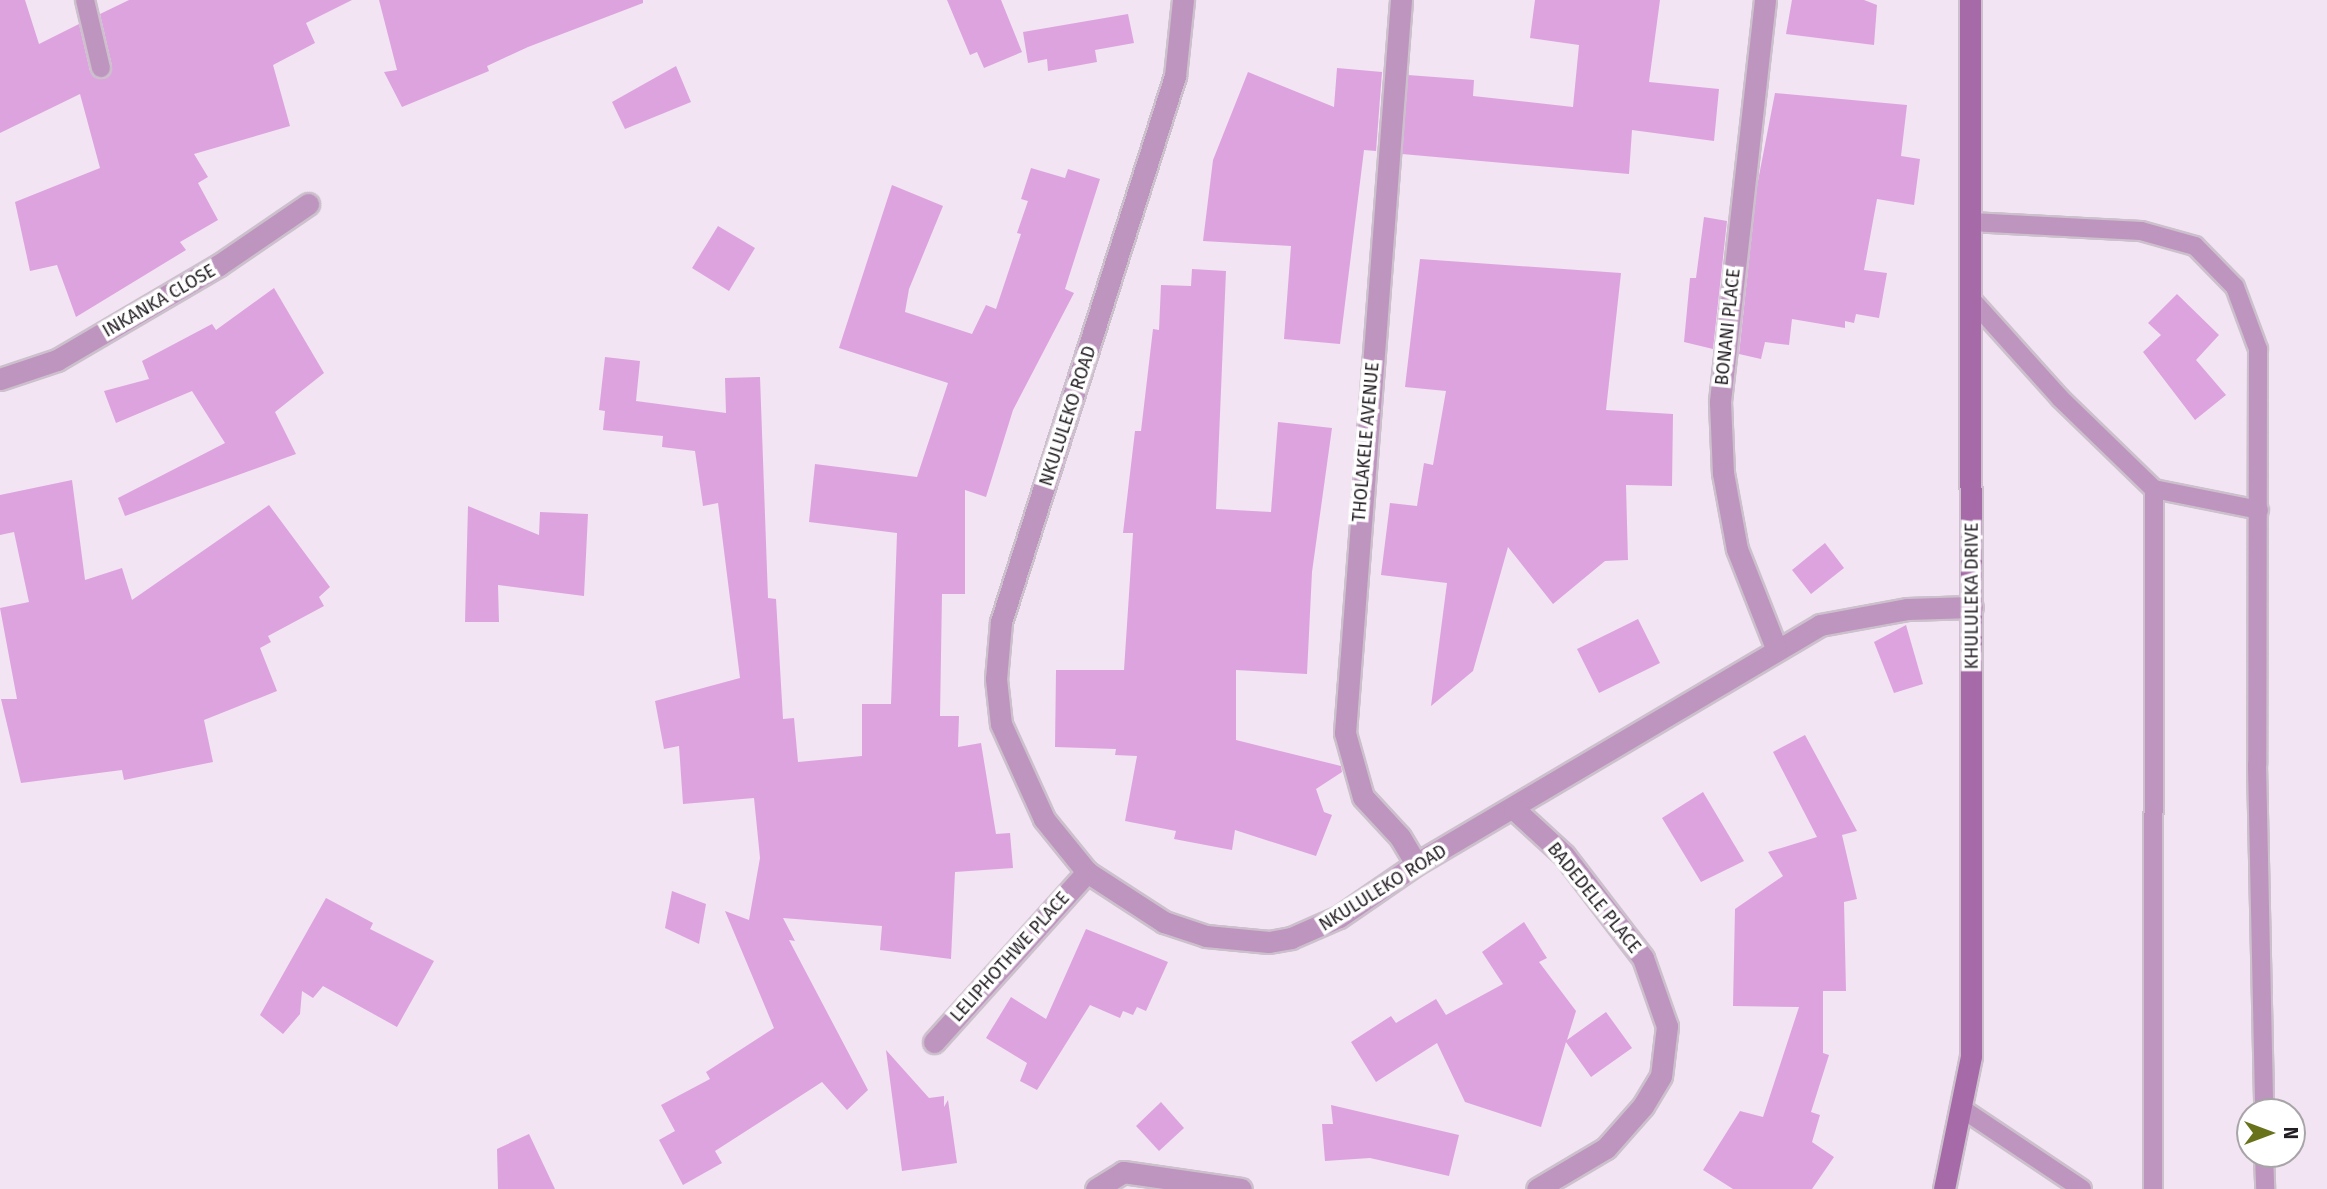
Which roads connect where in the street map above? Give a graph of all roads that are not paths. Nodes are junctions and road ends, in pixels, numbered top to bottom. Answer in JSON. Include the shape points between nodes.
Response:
{"nodes":[{"id":1,"x":85,"y":0,"type":"edge"},
{"id":2,"x":1183,"y":0,"type":"edge"},
{"id":3,"x":1401,"y":0,"type":"edge"},
{"id":4,"x":1765,"y":0,"type":"edge"},
{"id":5,"x":1970,"y":0,"type":"edge"},
{"id":6,"x":100,"y":68,"type":"dead end"},
{"id":7,"x":308,"y":204,"type":"dead end"},
{"id":8,"x":1971,"y":222,"type":"junction"},
{"id":9,"x":1971,"y":299,"type":"junction"},
{"id":10,"x":0,"y":379,"type":"edge"},
{"id":11,"x":2154,"y":489,"type":"junction"},
{"id":12,"x":2259,"y":510,"type":"junction"},
{"id":13,"x":1972,"y":607,"type":"junction"},
{"id":14,"x":1776,"y":648,"type":"junction"},
{"id":15,"x":1514,"y":809,"type":"junction"},
{"id":16,"x":1416,"y":864,"type":"junction"},
{"id":17,"x":1087,"y":872,"type":"junction"},
{"id":18,"x":934,"y":1042,"type":"dead end"},
{"id":19,"x":2263,"y":1098,"type":"edge"},
{"id":20,"x":1964,"y":1110,"type":"junction"},
{"id":21,"x":2264,"y":1168,"type":"edge"},
{"id":22,"x":1096,"y":1189,"type":"edge"},
{"id":23,"x":1241,"y":1189,"type":"edge"},
{"id":24,"x":1537,"y":1189,"type":"edge"},
{"id":25,"x":1944,"y":1189,"type":"edge"},
{"id":26,"x":2082,"y":1189,"type":"edge"},
{"id":27,"x":2153,"y":1189,"type":"edge"},
{"id":28,"x":2265,"y":1189,"type":"edge"}],
"edges":[{"from":1,"to":6,"type":"lane"},
{"from":2,"to":17,"type":"street","name":"NKULULEKO ROAD","via":[[1175,76],[1002,622],[996,679],[1001,724],[1044,819]]},
{"from":3,"to":16,"type":"street","name":"THOLAKELE AVENUE","via":[[1345,733],[1363,797],[1400,837]]},
{"from":4,"to":14,"type":"street","name":"BONANI PLACE","via":[[1720,402],[1723,473],[1737,549]]},
{"from":5,"to":8,"type":"street","name":"KHULULEKA DRIVE"},
{"from":7,"to":10,"type":"street","name":"INKANKA CLOSE","via":[[219,265],[57,360]]},
{"from":8,"to":9,"type":"street","name":"KHULULEKA DRIVE"},
{"from":8,"to":12,"type":"lane","via":[[2141,231],[2194,246],[2203,254],[2235,287],[2258,349]]},
{"from":9,"to":11,"type":"lane","via":[[2060,398]]},
{"from":9,"to":13,"type":"street","name":"KHULULEKA DRIVE"},
{"from":11,"to":12,"type":"lane"},
{"from":11,"to":27,"type":"lane"},
{"from":12,"to":19,"type":"lane","via":[[2256,765]]},
{"from":13,"to":14,"type":"street","name":"NKULULEKO ROAD","via":[[1856,615]]},
{"from":13,"to":20,"type":"street","name":"KHULULEKA DRIVE","via":[[1971,1056]]},
{"from":14,"to":15,"type":"street","name":"NKULULEKO ROAD"},
{"from":15,"to":16,"type":"street","name":"NKULULEKO ROAD"},
{"from":15,"to":24,"type":"street","name":"BADEDELE PLACE","via":[[1564,855],[1643,958],[1667,1026],[1661,1076],[1643,1106],[1606,1148]]},
{"from":16,"to":17,"type":"street","name":"NKULULEKO ROAD","via":[[1313,932],[1269,942],[1206,936],[1164,922]]},
{"from":17,"to":18,"type":"street","name":"LELIPHOTHWE PLACE"},
{"from":20,"to":25,"type":"street","name":"KHULULEKA DRIVE"},
{"from":20,"to":26,"type":"lane"},
{"from":21,"to":28,"type":"lane"},
{"from":22,"to":23,"type":"street","via":[[1123,1172]]}]}
